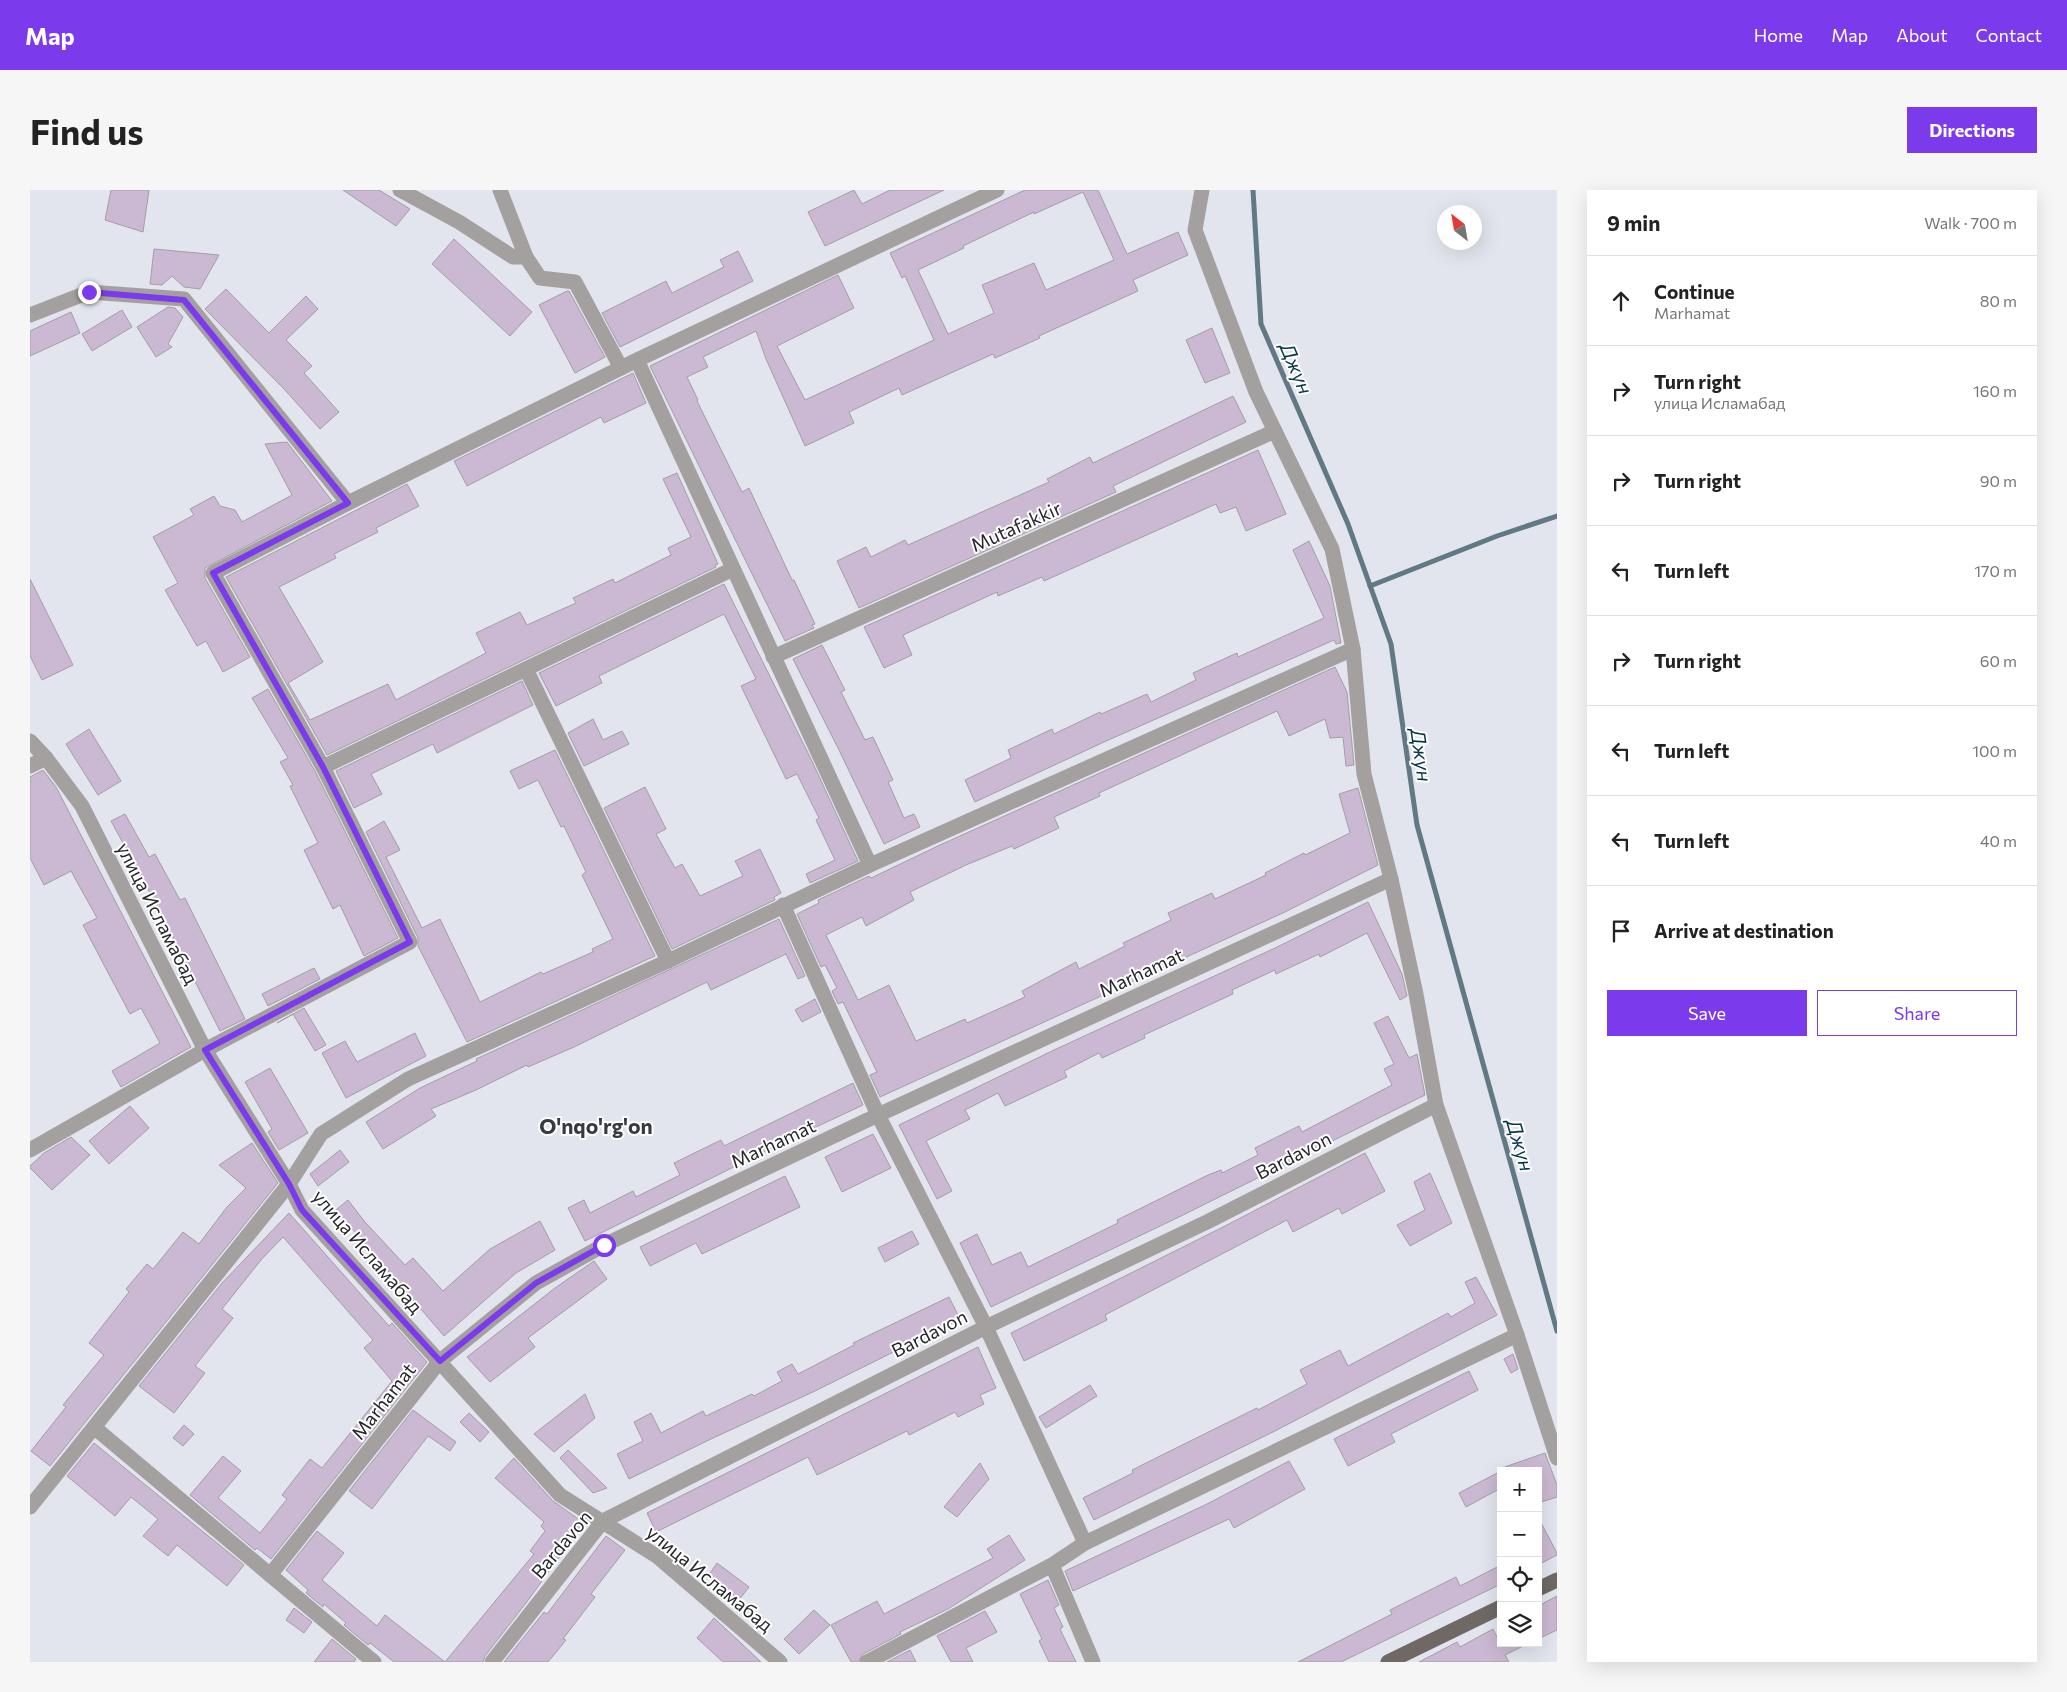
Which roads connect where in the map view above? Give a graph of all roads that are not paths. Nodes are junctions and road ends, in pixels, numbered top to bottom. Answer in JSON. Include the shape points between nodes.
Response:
{"nodes":[{"id":1,"x":400,"y":190,"type":"edge"},
{"id":2,"x":500,"y":190,"type":"edge"},
{"id":3,"x":997,"y":190,"type":"edge"},
{"id":4,"x":1202,"y":190,"type":"edge"},
{"id":5,"x":526,"y":257,"type":"junction"},
{"id":6,"x":30,"y":315,"type":"edge"},
{"id":7,"x":637,"y":360,"type":"junction"},
{"id":8,"x":621,"y":368,"type":"junction"},
{"id":9,"x":1275,"y":431,"type":"junction"},
{"id":10,"x":348,"y":503,"type":"junction"},
{"id":11,"x":733,"y":569,"type":"junction"},
{"id":12,"x":1353,"y":649,"type":"junction"},
{"id":13,"x":773,"y":657,"type":"junction"},
{"id":14,"x":526,"y":669,"type":"junction"},
{"id":15,"x":30,"y":741,"type":"edge"},
{"id":16,"x":46,"y":758,"type":"junction"},
{"id":17,"x":30,"y":766,"type":"edge"},
{"id":18,"x":323,"y":767,"type":"junction"},
{"id":19,"x":870,"y":866,"type":"junction"},
{"id":20,"x":1391,"y":880,"type":"junction"},
{"id":21,"x":783,"y":905,"type":"junction"},
{"id":22,"x":668,"y":961,"type":"junction"},
{"id":23,"x":205,"y":1050,"type":"junction"},
{"id":24,"x":1436,"y":1104,"type":"junction"},
{"id":25,"x":878,"y":1115,"type":"junction"},
{"id":26,"x":30,"y":1150,"type":"edge"},
{"id":27,"x":289,"y":1184,"type":"junction"},
{"id":28,"x":986,"y":1327,"type":"junction"},
{"id":29,"x":1517,"y":1335,"type":"junction"},
{"id":30,"x":440,"y":1361,"type":"junction"},
{"id":31,"x":95,"y":1428,"type":"junction"},
{"id":32,"x":1557,"y":1458,"type":"edge"},
{"id":33,"x":30,"y":1507,"type":"edge"},
{"id":34,"x":603,"y":1521,"type":"junction"},
{"id":35,"x":1085,"y":1543,"type":"junction"},
{"id":36,"x":1052,"y":1565,"type":"junction"},
{"id":37,"x":270,"y":1575,"type":"junction"},
{"id":38,"x":1557,"y":1580,"type":"edge"},
{"id":39,"x":1542,"y":1587,"type":"edge"},
{"id":40,"x":1497,"y":1609,"type":"edge"},
{"id":41,"x":374,"y":1662,"type":"edge"},
{"id":42,"x":492,"y":1662,"type":"edge"},
{"id":43,"x":780,"y":1662,"type":"edge"},
{"id":44,"x":867,"y":1662,"type":"edge"},
{"id":45,"x":1093,"y":1662,"type":"edge"},
{"id":46,"x":1388,"y":1662,"type":"edge"}],
"edges":[{"from":1,"to":5,"type":"street","via":[[513,257]]},
{"from":2,"to":5,"type":"street"},
{"from":3,"to":7,"type":"street"},
{"from":4,"to":9,"type":"street","via":[[1195,230],[1256,392]]},
{"from":5,"to":8,"type":"street","via":[[540,278],[575,282]]},
{"from":6,"to":10,"type":"street","via":[[89,292],[184,300]]},
{"from":7,"to":8,"type":"street"},
{"from":7,"to":11,"type":"street"},
{"from":8,"to":10,"type":"street"},
{"from":9,"to":12,"type":"street","via":[[1332,549]]},
{"from":9,"to":13,"type":"street","name":"Mutafakkir"},
{"from":10,"to":18,"type":"street","via":[[213,573]]},
{"from":11,"to":13,"type":"street"},
{"from":11,"to":14,"type":"street"},
{"from":12,"to":19,"type":"street"},
{"from":12,"to":20,"type":"street","via":[[1364,774]]},
{"from":13,"to":19,"type":"street"},
{"from":14,"to":18,"type":"street"},
{"from":14,"to":22,"type":"street"},
{"from":15,"to":16,"type":"street","name":"улица Исламабад"},
{"from":16,"to":17,"type":"street"},
{"from":16,"to":23,"type":"street","name":"улица Исламабад","via":[[82,806]]},
{"from":18,"to":23,"type":"street","via":[[410,942]]},
{"from":19,"to":21,"type":"street"},
{"from":20,"to":24,"type":"street"},
{"from":20,"to":25,"type":"street","name":"Marhamat"},
{"from":21,"to":22,"type":"street"},
{"from":21,"to":25,"type":"street"},
{"from":22,"to":27,"type":"street","via":[[408,1079],[321,1134]]},
{"from":23,"to":26,"type":"street"},
{"from":23,"to":27,"type":"street","name":"улица Исламабад"},
{"from":24,"to":28,"type":"street","name":"Bardavon","via":[[1209,1220]]},
{"from":24,"to":29,"type":"street"},
{"from":25,"to":28,"type":"street"},
{"from":25,"to":30,"type":"street","name":"Marhamat","via":[[604,1245],[536,1283]]},
{"from":27,"to":30,"type":"street","name":"улица Исламабад","via":[[302,1210]]},
{"from":27,"to":31,"type":"street"},
{"from":28,"to":34,"type":"street","name":"Bardavon"},
{"from":28,"to":35,"type":"street"},
{"from":29,"to":32,"type":"street"},
{"from":29,"to":35,"type":"street"},
{"from":30,"to":34,"type":"street","name":"улица Исламабад","via":[[560,1494]]},
{"from":30,"to":37,"type":"street","name":"Marhamat"},
{"from":31,"to":33,"type":"street"},
{"from":31,"to":37,"type":"street"},
{"from":34,"to":42,"type":"street","name":"Bardavon"},
{"from":34,"to":43,"type":"street","name":"улица Исламабад","via":[[658,1557]]},
{"from":35,"to":36,"type":"street"},
{"from":36,"to":44,"type":"street"},
{"from":36,"to":45,"type":"street"},
{"from":37,"to":41,"type":"street"},
{"from":38,"to":39,"type":"main road"},
{"from":40,"to":46,"type":"main road"}]}
